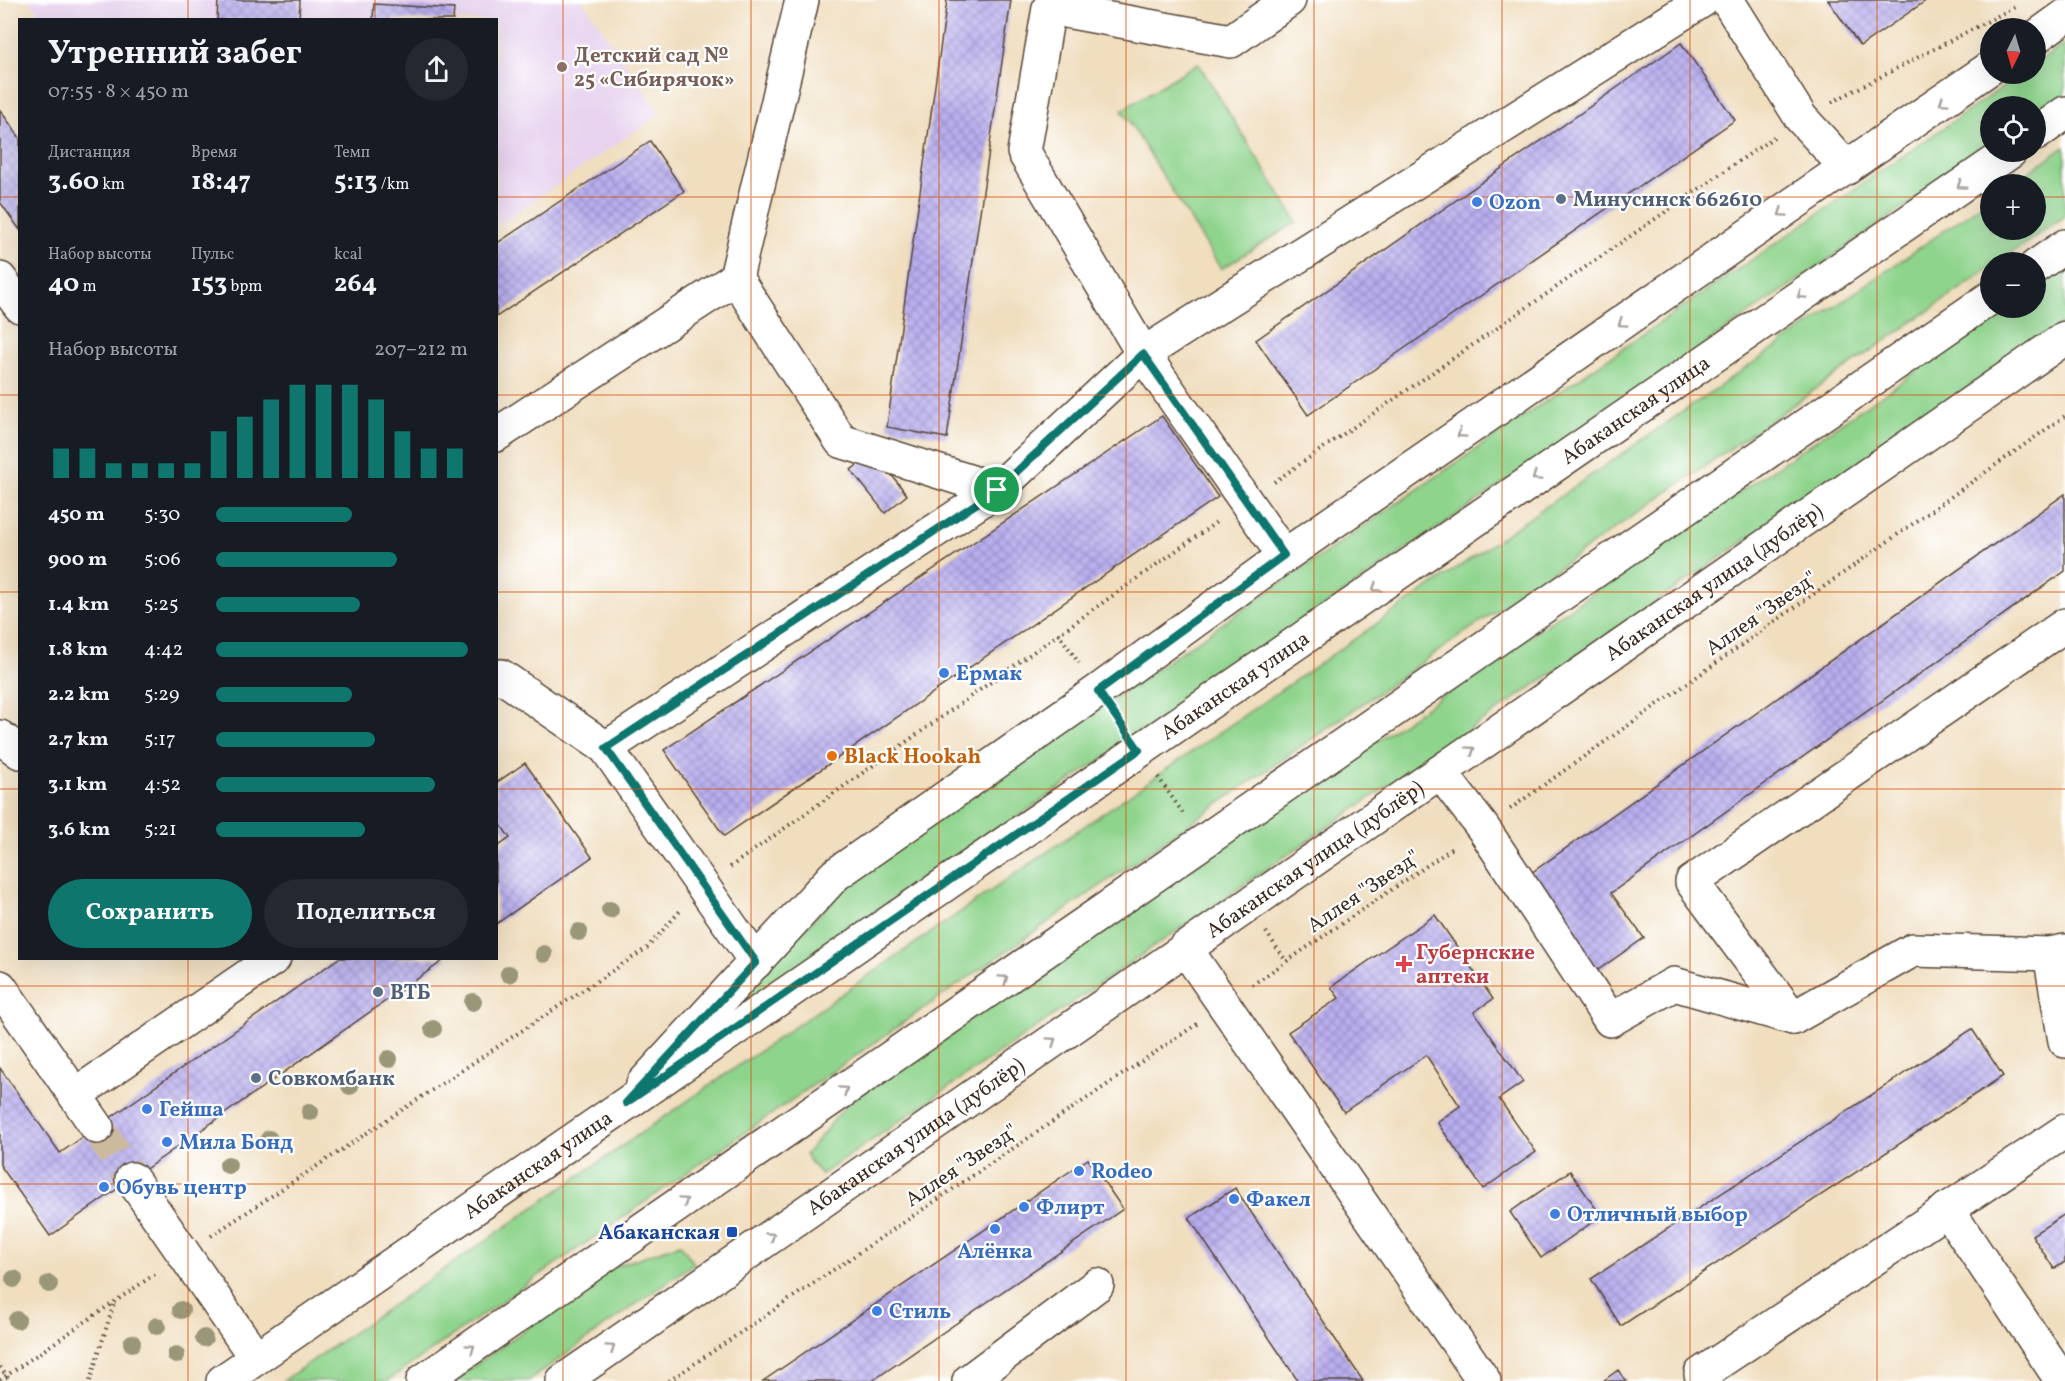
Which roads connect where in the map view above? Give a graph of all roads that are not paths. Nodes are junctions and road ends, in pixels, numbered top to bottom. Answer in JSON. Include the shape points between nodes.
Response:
{"nodes":[{"id":1,"x":802,"y":0,"type":"edge"},
{"id":2,"x":1289,"y":0,"type":"edge"},
{"id":3,"x":1703,"y":0,"type":"edge"},
{"id":4,"x":1727,"y":0,"type":"edge"},
{"id":5,"x":2065,"y":16,"type":"edge"},
{"id":6,"x":2046,"y":30,"type":"edge"},
{"id":7,"x":1980,"y":75,"type":"edge"},
{"id":8,"x":2065,"y":113,"type":"edge"},
{"id":9,"x":2046,"y":127,"type":"edge"},
{"id":10,"x":1995,"y":162,"type":"edge"},
{"id":11,"x":1847,"y":168,"type":"junction"},
{"id":12,"x":2065,"y":246,"type":"edge"},
{"id":13,"x":2046,"y":259,"type":"edge"},
{"id":14,"x":736,"y":278,"type":"junction"},
{"id":15,"x":0,"y":279,"type":"edge"},
{"id":16,"x":18,"y":303,"type":"edge"},
{"id":17,"x":1980,"y":304,"type":"edge"},
{"id":18,"x":2065,"y":338,"type":"edge"},
{"id":19,"x":1143,"y":354,"type":"junction"},
{"id":20,"x":498,"y":434,"type":"edge"},
{"id":21,"x":997,"y":490,"type":"junction"},
{"id":22,"x":1284,"y":555,"type":"junction"},
{"id":23,"x":2065,"y":625,"type":"edge"},
{"id":24,"x":498,"y":677,"type":"edge"},
{"id":25,"x":0,"y":737,"type":"edge"},
{"id":26,"x":606,"y":748,"type":"junction"},
{"id":27,"x":18,"y":750,"type":"edge"},
{"id":28,"x":1440,"y":772,"type":"junction"},
{"id":29,"x":1185,"y":948,"type":"junction"},
{"id":30,"x":2058,"y":953,"type":"edge"},
{"id":31,"x":271,"y":960,"type":"edge"},
{"id":32,"x":756,"y":962,"type":"junction"},
{"id":33,"x":0,"y":987,"type":"edge"},
{"id":34,"x":1793,"y":1018,"type":"junction"},
{"id":35,"x":2065,"y":1041,"type":"edge"},
{"id":36,"x":75,"y":1095,"type":"junction"},
{"id":37,"x":626,"y":1103,"type":"junction"},
{"id":38,"x":97,"y":1127,"type":"tunnel mouth"},
{"id":39,"x":2065,"y":1131,"type":"edge"},
{"id":40,"x":132,"y":1179,"type":"tunnel mouth"},
{"id":41,"x":1947,"y":1209,"type":"junction"},
{"id":42,"x":1097,"y":1285,"type":"dead end"},
{"id":43,"x":256,"y":1358,"type":"junction"},
{"id":44,"x":223,"y":1381,"type":"edge"},
{"id":45,"x":423,"y":1381,"type":"edge"},
{"id":46,"x":563,"y":1381,"type":"edge"},
{"id":47,"x":969,"y":1381,"type":"edge"},
{"id":48,"x":1484,"y":1381,"type":"edge"},
{"id":49,"x":1706,"y":1381,"type":"edge"},
{"id":50,"x":2062,"y":1381,"type":"edge"}],
"edges":[{"from":1,"to":14,"type":"main road"},
{"from":2,"to":19,"type":"main road","via":[[1232,41],[1049,8],[1024,152]]},
{"from":3,"to":19,"type":"main road"},
{"from":4,"to":11,"type":"main road","via":[[1801,118]]},
{"from":5,"to":6,"type":"main road"},
{"from":7,"to":11,"type":"main road","one_way":true},
{"from":8,"to":9,"type":"main road"},
{"from":10,"to":37,"type":"main road","name":"Абаканская улица","one_way":true},
{"from":11,"to":22,"type":"main road","one_way":true},
{"from":12,"to":13,"type":"main road"},
{"from":14,"to":20,"type":"main road"},
{"from":14,"to":21,"type":"main road","via":[[842,441]]},
{"from":15,"to":16,"type":"main road"},
{"from":45,"to":17,"type":"main road","one_way":true},
{"from":28,"to":18,"type":"main road","name":"Абаканская улица (дублёр)","one_way":true},
{"from":19,"to":21,"type":"main road"},
{"from":19,"to":22,"type":"main road"},
{"from":21,"to":26,"type":"main road"},
{"from":22,"to":32,"type":"main road","via":[[835,875]]},
{"from":23,"to":34,"type":"main road","via":[[1692,882]]},
{"from":24,"to":26,"type":"main road"},
{"from":25,"to":27,"type":"main road"},
{"from":26,"to":32,"type":"main road"},
{"from":28,"to":29,"type":"main road","name":"Абаканская улица (дублёр)"},
{"from":28,"to":34,"type":"main road","via":[[1483,828],[1610,1020],[1674,984]]},
{"from":46,"to":29,"type":"main road","name":"Абаканская улица (дублёр)","one_way":true},
{"from":29,"to":48,"type":"main road"},
{"from":30,"to":34,"type":"main road","via":[[1913,950]]},
{"from":30,"to":35,"type":"main road"},
{"from":31,"to":36,"type":"main road"},
{"from":32,"to":37,"type":"main road"},
{"from":33,"to":36,"type":"main road"},
{"from":36,"to":38,"type":"main road"},
{"from":37,"to":43,"type":"main road","name":"Абаканская улица"},
{"from":39,"to":41,"type":"main road"},
{"from":40,"to":43,"type":"main road"},
{"from":41,"to":49,"type":"main road","via":[[1701,1374]]},
{"from":41,"to":50,"type":"main road"},
{"from":42,"to":47,"type":"main road"},
{"from":43,"to":44,"type":"main road","name":"Абаканская улица"}]}
